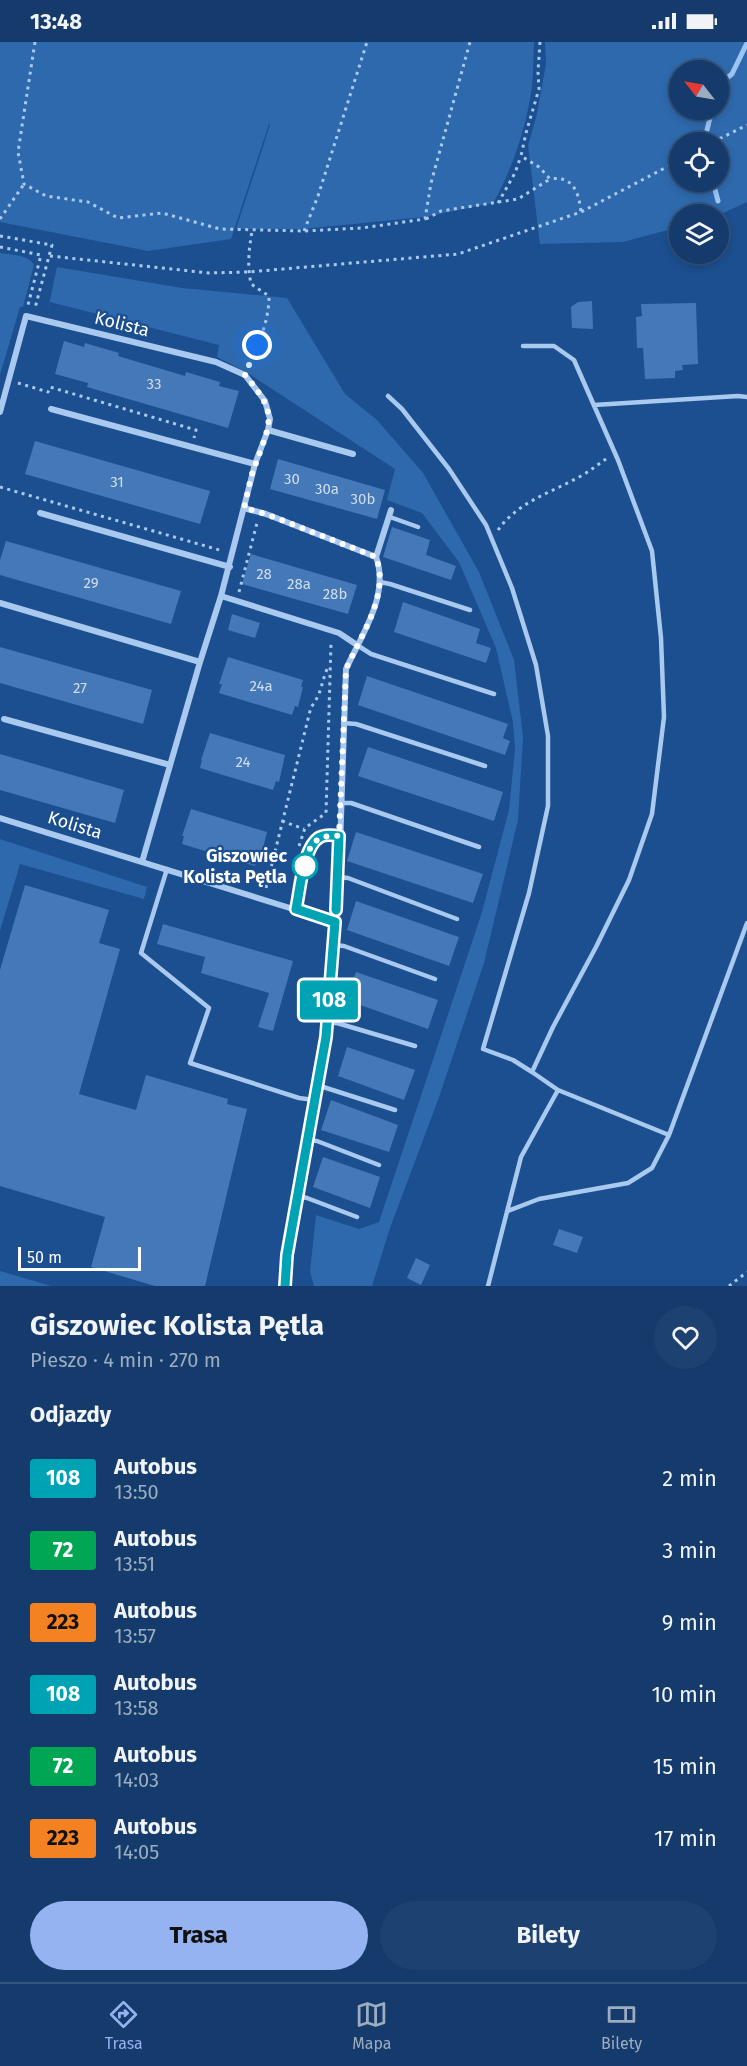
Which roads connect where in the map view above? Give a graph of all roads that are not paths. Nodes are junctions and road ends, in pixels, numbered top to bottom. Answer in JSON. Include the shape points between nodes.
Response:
{"nodes":[{"id":1,"x":523,"y":346,"type":"dead end"},
{"id":2,"x":388,"y":396,"type":"dead end"},
{"id":3,"x":747,"y":397,"type":"edge"},
{"id":4,"x":594,"y":405,"type":"junction"},
{"id":5,"x":51,"y":409,"type":"dead end"},
{"id":6,"x":0,"y":412,"type":"edge"},
{"id":7,"x":268,"y":430,"type":"junction"},
{"id":8,"x":353,"y":454,"type":"dead end"},
{"id":9,"x":255,"y":464,"type":"junction"},
{"id":10,"x":244,"y":508,"type":"junction"},
{"id":11,"x":40,"y":513,"type":"dead end"},
{"id":12,"x":391,"y":514,"type":"joint"},
{"id":13,"x":418,"y":526,"type":"dead end"},
{"id":14,"x":376,"y":557,"type":"junction"},
{"id":15,"x":230,"y":567,"type":"junction"},
{"id":16,"x":380,"y":582,"type":"junction"},
{"id":17,"x":221,"y":596,"type":"junction"},
{"id":18,"x":0,"y":603,"type":"edge"},
{"id":19,"x":470,"y":610,"type":"dead end"},
{"id":20,"x":357,"y":645,"type":"junction"},
{"id":21,"x":200,"y":662,"type":"junction"},
{"id":22,"x":494,"y":694,"type":"dead end"},
{"id":23,"x":4,"y":719,"type":"dead end"},
{"id":24,"x":343,"y":723,"type":"junction"},
{"id":25,"x":170,"y":765,"type":"junction"},
{"id":26,"x":485,"y":766,"type":"dead end"},
{"id":27,"x":341,"y":803,"type":"junction"},
{"id":28,"x":0,"y":818,"type":"edge"},
{"id":29,"x":339,"y":836,"type":"junction"},
{"id":30,"x":479,"y":847,"type":"dead end"},
{"id":31,"x":142,"y":862,"type":"junction"},
{"id":32,"x":167,"y":869,"type":"junction"},
{"id":33,"x":339,"y":877,"type":"junction"},
{"id":34,"x":296,"y":909,"type":"junction"},
{"id":35,"x":457,"y":919,"type":"dead end"},
{"id":36,"x":335,"y":922,"type":"junction"},
{"id":37,"x":747,"y":923,"type":"edge"},
{"id":38,"x":333,"y":945,"type":"junction"},
{"id":39,"x":435,"y":979,"type":"dead end"},
{"id":40,"x":327,"y":1023,"type":"junction"},
{"id":41,"x":415,"y":1046,"type":"dead end"},
{"id":42,"x":532,"y":1072,"type":"junction"},
{"id":43,"x":317,"y":1085,"type":"junction"},
{"id":44,"x":558,"y":1090,"type":"junction"},
{"id":45,"x":314,"y":1100,"type":"junction"},
{"id":46,"x":395,"y":1110,"type":"dead end"},
{"id":47,"x":669,"y":1135,"type":"junction"},
{"id":48,"x":307,"y":1140,"type":"junction"},
{"id":49,"x":379,"y":1165,"type":"dead end"},
{"id":50,"x":297,"y":1196,"type":"junction"},
{"id":51,"x":508,"y":1211,"type":"junction"},
{"id":52,"x":357,"y":1217,"type":"dead end"},
{"id":53,"x":285,"y":1286,"type":"edge"},
{"id":54,"x":488,"y":1286,"type":"edge"}],
"edges":[{"from":1,"to":4,"type":"lane","via":[[554,346],[574,360]]},
{"from":2,"to":42,"type":"lane","via":[[449,469],[486,525],[512,588],[536,665],[548,736],[548,806],[530,893],[483,1049]]},
{"from":3,"to":4,"type":"lane"},
{"from":4,"to":42,"type":"lane","via":[[652,551],[664,717],[652,814],[629,880]]},
{"from":5,"to":9,"type":"street"},
{"from":6,"to":7,"type":"street","name":"Kolista","via":[[29,317],[216,362],[245,375],[265,401],[270,419]]},
{"from":7,"to":8,"type":"street"},
{"from":7,"to":9,"type":"street","name":"Kolista"},
{"from":9,"to":10,"type":"street","name":"Kolista"},
{"from":10,"to":14,"type":"street"},
{"from":10,"to":15,"type":"street","name":"Kolista"},
{"from":11,"to":15,"type":"street"},
{"from":12,"to":13,"type":"lane"},
{"from":12,"to":14,"type":"street"},
{"from":14,"to":16,"type":"street","via":[[381,569]]},
{"from":15,"to":17,"type":"street","name":"Kolista"},
{"from":16,"to":19,"type":"lane"},
{"from":16,"to":20,"type":"street","via":[[366,631]]},
{"from":17,"to":20,"type":"street","via":[[333,631]]},
{"from":17,"to":21,"type":"street","name":"Kolista"},
{"from":18,"to":21,"type":"street"},
{"from":20,"to":22,"type":"lane","via":[[371,654]]},
{"from":20,"to":24,"type":"street","via":[[346,669]]},
{"from":21,"to":25,"type":"street","name":"Kolista"},
{"from":23,"to":25,"type":"street"},
{"from":24,"to":26,"type":"lane"},
{"from":24,"to":27,"type":"street"},
{"from":25,"to":31,"type":"street","name":"Kolista"},
{"from":27,"to":29,"type":"street"},
{"from":27,"to":30,"type":"lane","via":[[351,803]]},
{"from":28,"to":31,"type":"street","name":"Kolista"},
{"from":29,"to":33,"type":"street"},
{"from":29,"to":34,"type":"lane","via":[[321,837],[308,853]]},
{"from":31,"to":32,"type":"street","name":"Kolista"},
{"from":32,"to":34,"type":"street","name":"Kolista"},
{"from":32,"to":45,"type":"lane","via":[[141,952],[209,1008],[190,1063]]},
{"from":33,"to":35,"type":"lane"},
{"from":33,"to":36,"type":"street"},
{"from":34,"to":36,"type":"street","name":"Kolista"},
{"from":36,"to":38,"type":"street"},
{"from":37,"to":47,"type":"lane"},
{"from":38,"to":39,"type":"lane"},
{"from":38,"to":40,"type":"street"},
{"from":40,"to":41,"type":"lane"},
{"from":40,"to":43,"type":"street"},
{"from":42,"to":44,"type":"lane"},
{"from":43,"to":45,"type":"street"},
{"from":43,"to":46,"type":"lane"},
{"from":44,"to":47,"type":"lane"},
{"from":44,"to":51,"type":"lane","via":[[521,1157]]},
{"from":45,"to":48,"type":"street"},
{"from":47,"to":51,"type":"lane","via":[[652,1168],[628,1183],[539,1199]]},
{"from":48,"to":49,"type":"lane"},
{"from":48,"to":50,"type":"street"},
{"from":50,"to":52,"type":"lane"},
{"from":50,"to":53,"type":"street"},
{"from":51,"to":54,"type":"lane"}]}
